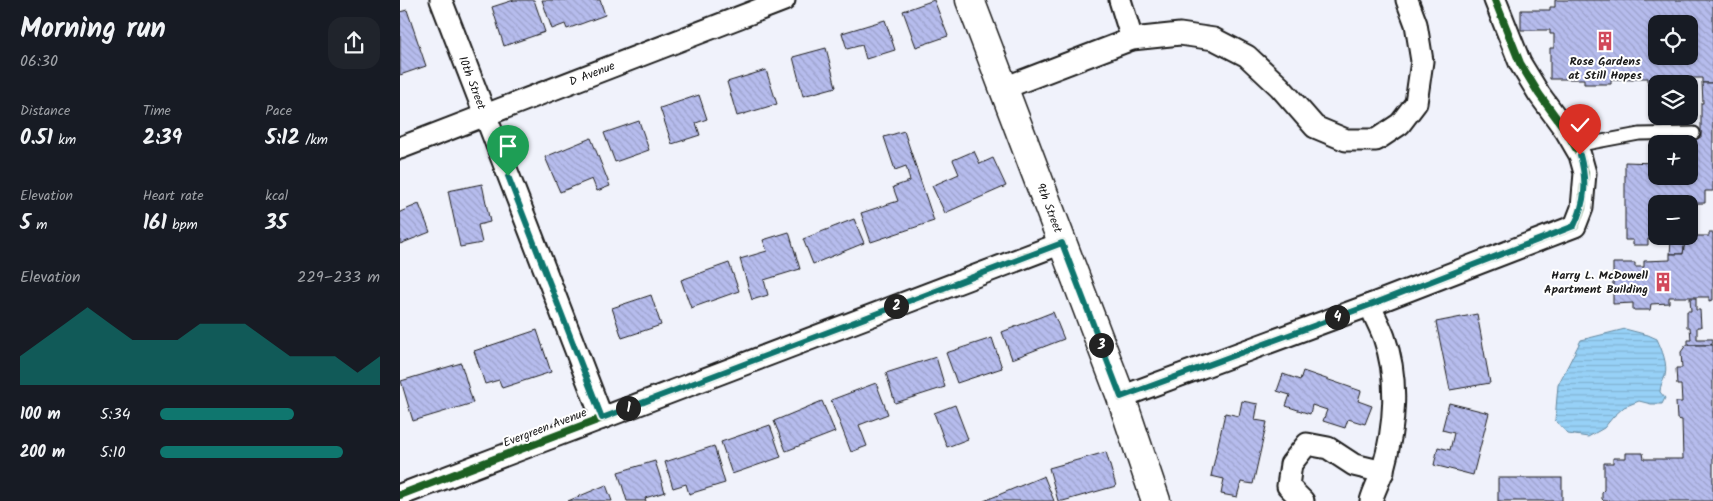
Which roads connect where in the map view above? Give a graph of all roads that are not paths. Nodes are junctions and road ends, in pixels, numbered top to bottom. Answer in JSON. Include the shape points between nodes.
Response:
{"nodes":[{"id":1,"x":441,"y":0,"type":"edge"},
{"id":2,"x":784,"y":0,"type":"edge"},
{"id":3,"x":970,"y":0,"type":"edge"},
{"id":4,"x":1120,"y":0,"type":"edge"},
{"id":5,"x":1407,"y":0,"type":"edge"},
{"id":6,"x":1495,"y":0,"type":"edge"},
{"id":7,"x":1132,"y":39,"type":"junction"},
{"id":8,"x":1004,"y":88,"type":"junction"},
{"id":9,"x":485,"y":116,"type":"junction"},
{"id":10,"x":1694,"y":133,"type":"dead end"},
{"id":11,"x":1575,"y":146,"type":"junction"},
{"id":12,"x":400,"y":148,"type":"edge"},
{"id":13,"x":1062,"y":243,"type":"junction"},
{"id":14,"x":1370,"y":305,"type":"junction"},
{"id":15,"x":1121,"y":397,"type":"junction"},
{"id":16,"x":602,"y":418,"type":"junction"},
{"id":17,"x":1383,"y":472,"type":"junction"},
{"id":18,"x":400,"y":495,"type":"edge"},
{"id":19,"x":1156,"y":501,"type":"edge"},
{"id":20,"x":1303,"y":501,"type":"edge"},
{"id":21,"x":1371,"y":501,"type":"edge"}],
"edges":[{"from":1,"to":9,"type":"street","name":"10th Street"},
{"from":2,"to":9,"type":"street","name":"D Avenue"},
{"from":3,"to":8,"type":"main road","name":"9th Street"},
{"from":4,"to":7,"type":"street"},
{"from":5,"to":7,"type":"street","via":[[1416,24],[1422,61],[1416,103],[1400,124],[1376,140],[1346,140],[1315,127],[1247,56],[1214,39],[1180,34]]},
{"from":6,"to":11,"type":"street","via":[[1520,63]]},
{"from":7,"to":8,"type":"street"},
{"from":8,"to":13,"type":"main road","name":"9th Street"},
{"from":9,"to":12,"type":"street","name":"D Avenue"},
{"from":9,"to":16,"type":"street","name":"10th Street"},
{"from":10,"to":11,"type":"lane","via":[[1640,134]]},
{"from":11,"to":14,"type":"street","via":[[1585,173],[1582,208],[1574,226]]},
{"from":13,"to":15,"type":"main road","name":"9th Street"},
{"from":13,"to":16,"type":"street","name":"Evergreen Avenue"},
{"from":14,"to":15,"type":"street"},
{"from":14,"to":17,"type":"street","via":[[1384,337],[1393,381],[1391,440]]},
{"from":15,"to":19,"type":"main road","name":"9th Street"},
{"from":16,"to":18,"type":"street","name":"Evergreen Avenue"},
{"from":17,"to":20,"type":"street","via":[[1354,465],[1328,448],[1307,444],[1291,464],[1288,486]]},
{"from":17,"to":21,"type":"street"}]}
